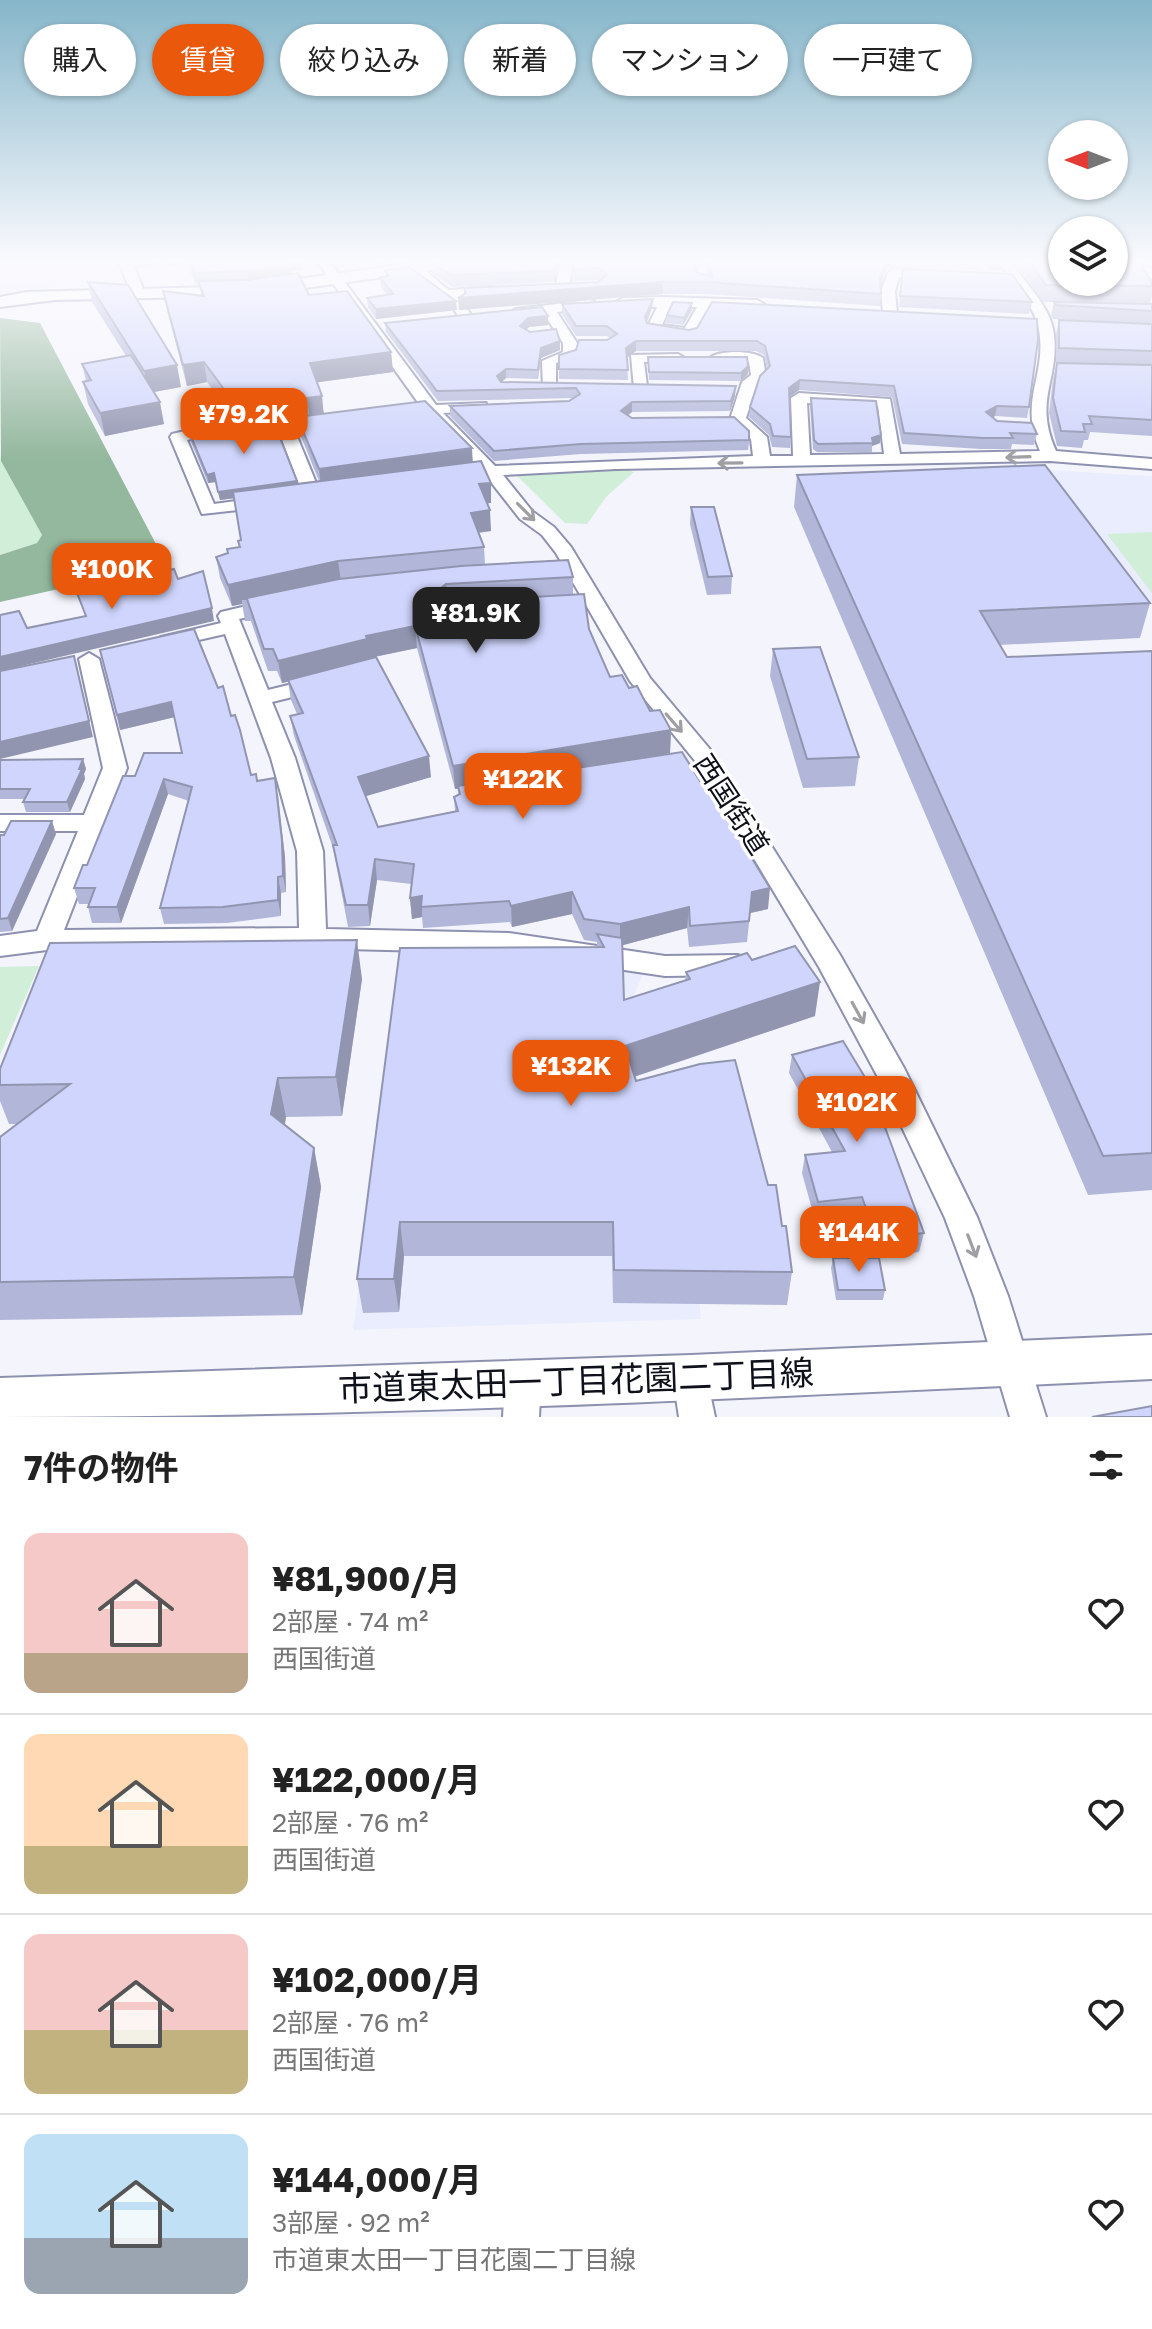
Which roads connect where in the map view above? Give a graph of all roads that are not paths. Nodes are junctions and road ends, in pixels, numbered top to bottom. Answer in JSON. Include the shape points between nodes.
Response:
{"nodes":[{"id":1,"x":380,"y":327,"type":"edge"},
{"id":2,"x":563,"y":327,"type":"edge"},
{"id":3,"x":654,"y":327,"type":"edge"},
{"id":4,"x":692,"y":327,"type":"edge"},
{"id":5,"x":1045,"y":327,"type":"edge"},
{"id":6,"x":541,"y":333,"type":"edge"},
{"id":7,"x":572,"y":339,"type":"junction"},
{"id":8,"x":549,"y":386,"type":"edge"},
{"id":9,"x":662,"y":389,"type":"edge"},
{"id":10,"x":501,"y":405,"type":"edge"},
{"id":11,"x":432,"y":411,"type":"junction"},
{"id":12,"x":393,"y":417,"type":"edge"},
{"id":13,"x":338,"y":423,"type":"edge"},
{"id":14,"x":285,"y":426,"type":"junction"},
{"id":15,"x":1050,"y":456,"type":"junction"},
{"id":16,"x":893,"y":460,"type":"junction"},
{"id":17,"x":762,"y":462,"type":"junction"},
{"id":18,"x":802,"y":462,"type":"junction"},
{"id":19,"x":1152,"y":464,"type":"edge"},
{"id":20,"x":491,"y":471,"type":"junction"},
{"id":21,"x":446,"y":477,"type":"edge"},
{"id":22,"x":579,"y":572,"type":"junction"},
{"id":23,"x":550,"y":573,"type":"edge"},
{"id":24,"x":285,"y":603,"type":"edge"},
{"id":25,"x":597,"y":606,"type":"junction"},
{"id":26,"x":567,"y":607,"type":"edge"},
{"id":27,"x":233,"y":626,"type":"junction"},
{"id":28,"x":147,"y":646,"type":"edge"},
{"id":29,"x":89,"y":659,"type":"dead end"},
{"id":30,"x":334,"y":680,"type":"edge"},
{"id":31,"x":260,"y":699,"type":"junction"},
{"id":32,"x":705,"y":758,"type":"junction"},
{"id":33,"x":675,"y":763,"type":"edge"},
{"id":34,"x":0,"y":823,"type":"edge"},
{"id":35,"x":93,"y":823,"type":"junction"},
{"id":36,"x":47,"y":940,"type":"junction"},
{"id":37,"x":313,"y":940,"type":"junction"},
{"id":38,"x":0,"y":946,"type":"edge"},
{"id":39,"x":830,"y":962,"type":"junction"},
{"id":40,"x":800,"y":963,"type":"edge"},
{"id":41,"x":769,"y":964,"type":"edge"},
{"id":42,"x":1152,"y":1357,"type":"edge"},
{"id":43,"x":1011,"y":1364,"type":"junction"},
{"id":44,"x":694,"y":1397,"type":"edge"},
{"id":45,"x":522,"y":1399,"type":"edge"},
{"id":46,"x":0,"y":1401,"type":"edge"},
{"id":47,"x":1028,"y":1417,"type":"edge"}],
"edges":[{"from":1,"to":11,"type":"street","name":"西国街道"},
{"from":2,"to":7,"type":"street"},
{"from":3,"to":4,"type":"street","via":[[689,333]]},
{"from":5,"to":15,"type":"street","via":[[1051,370],[1042,373],[1031,425]]},
{"from":6,"to":7,"type":"street"},
{"from":7,"to":8,"type":"street","via":[[570,354],[549,361]]},
{"from":9,"to":17,"type":"street","via":[[631,386],[636,358],[756,358],[759,377],[741,389],[730,419],[759,437]]},
{"from":10,"to":11,"type":"street"},
{"from":11,"to":12,"type":"street"},
{"from":11,"to":20,"type":"street","name":"西国街道"},
{"from":13,"to":14,"type":"street"},
{"from":14,"to":14,"type":"street","via":[[304,496],[208,510],[178,437],[242,423]]},
{"from":15,"to":16,"type":"street","one_way":true},
{"from":15,"to":19,"type":"street"},
{"from":16,"to":18,"type":"street"},
{"from":16,"to":18,"type":"street","via":[[885,402],[799,398]]},
{"from":17,"to":18,"type":"street"},
{"from":17,"to":20,"type":"street","one_way":true},
{"from":20,"to":21,"type":"street"},
{"from":20,"to":22,"type":"street","name":"西国街道","one_way":true},
{"from":22,"to":23,"type":"street"},
{"from":22,"to":25,"type":"street","name":"西国街道"},
{"from":24,"to":27,"type":"street","via":[[228,616]]},
{"from":25,"to":26,"type":"street"},
{"from":25,"to":32,"type":"street","name":"西国街道","one_way":true,"via":[[641,681]]},
{"from":27,"to":28,"type":"street"},
{"from":27,"to":31,"type":"street"},
{"from":29,"to":35,"type":"street","via":[[115,768]]},
{"from":30,"to":31,"type":"street"},
{"from":31,"to":37,"type":"street","via":[[310,851]]},
{"from":32,"to":33,"type":"street"},
{"from":32,"to":39,"type":"street","name":"西国街道"},
{"from":34,"to":35,"type":"street"},
{"from":35,"to":36,"type":"street"},
{"from":36,"to":37,"type":"street"},
{"from":36,"to":38,"type":"street"},
{"from":37,"to":41,"type":"street","via":[[522,944],[665,966]]},
{"from":39,"to":40,"type":"street"},
{"from":39,"to":43,"type":"street","name":"西国街道","one_way":true,"via":[[961,1217]]},
{"from":42,"to":43,"type":"street","name":"市道東太田一丁目花園二丁目線"},
{"from":43,"to":44,"type":"street","name":"市道東太田一丁目花園二丁目線"},
{"from":43,"to":47,"type":"street","name":"西国街道"},
{"from":44,"to":45,"type":"street","name":"市道東太田一丁目花園二丁目線"},
{"from":45,"to":46,"type":"street","name":"市道東太田一丁目花園二丁目線"}]}
